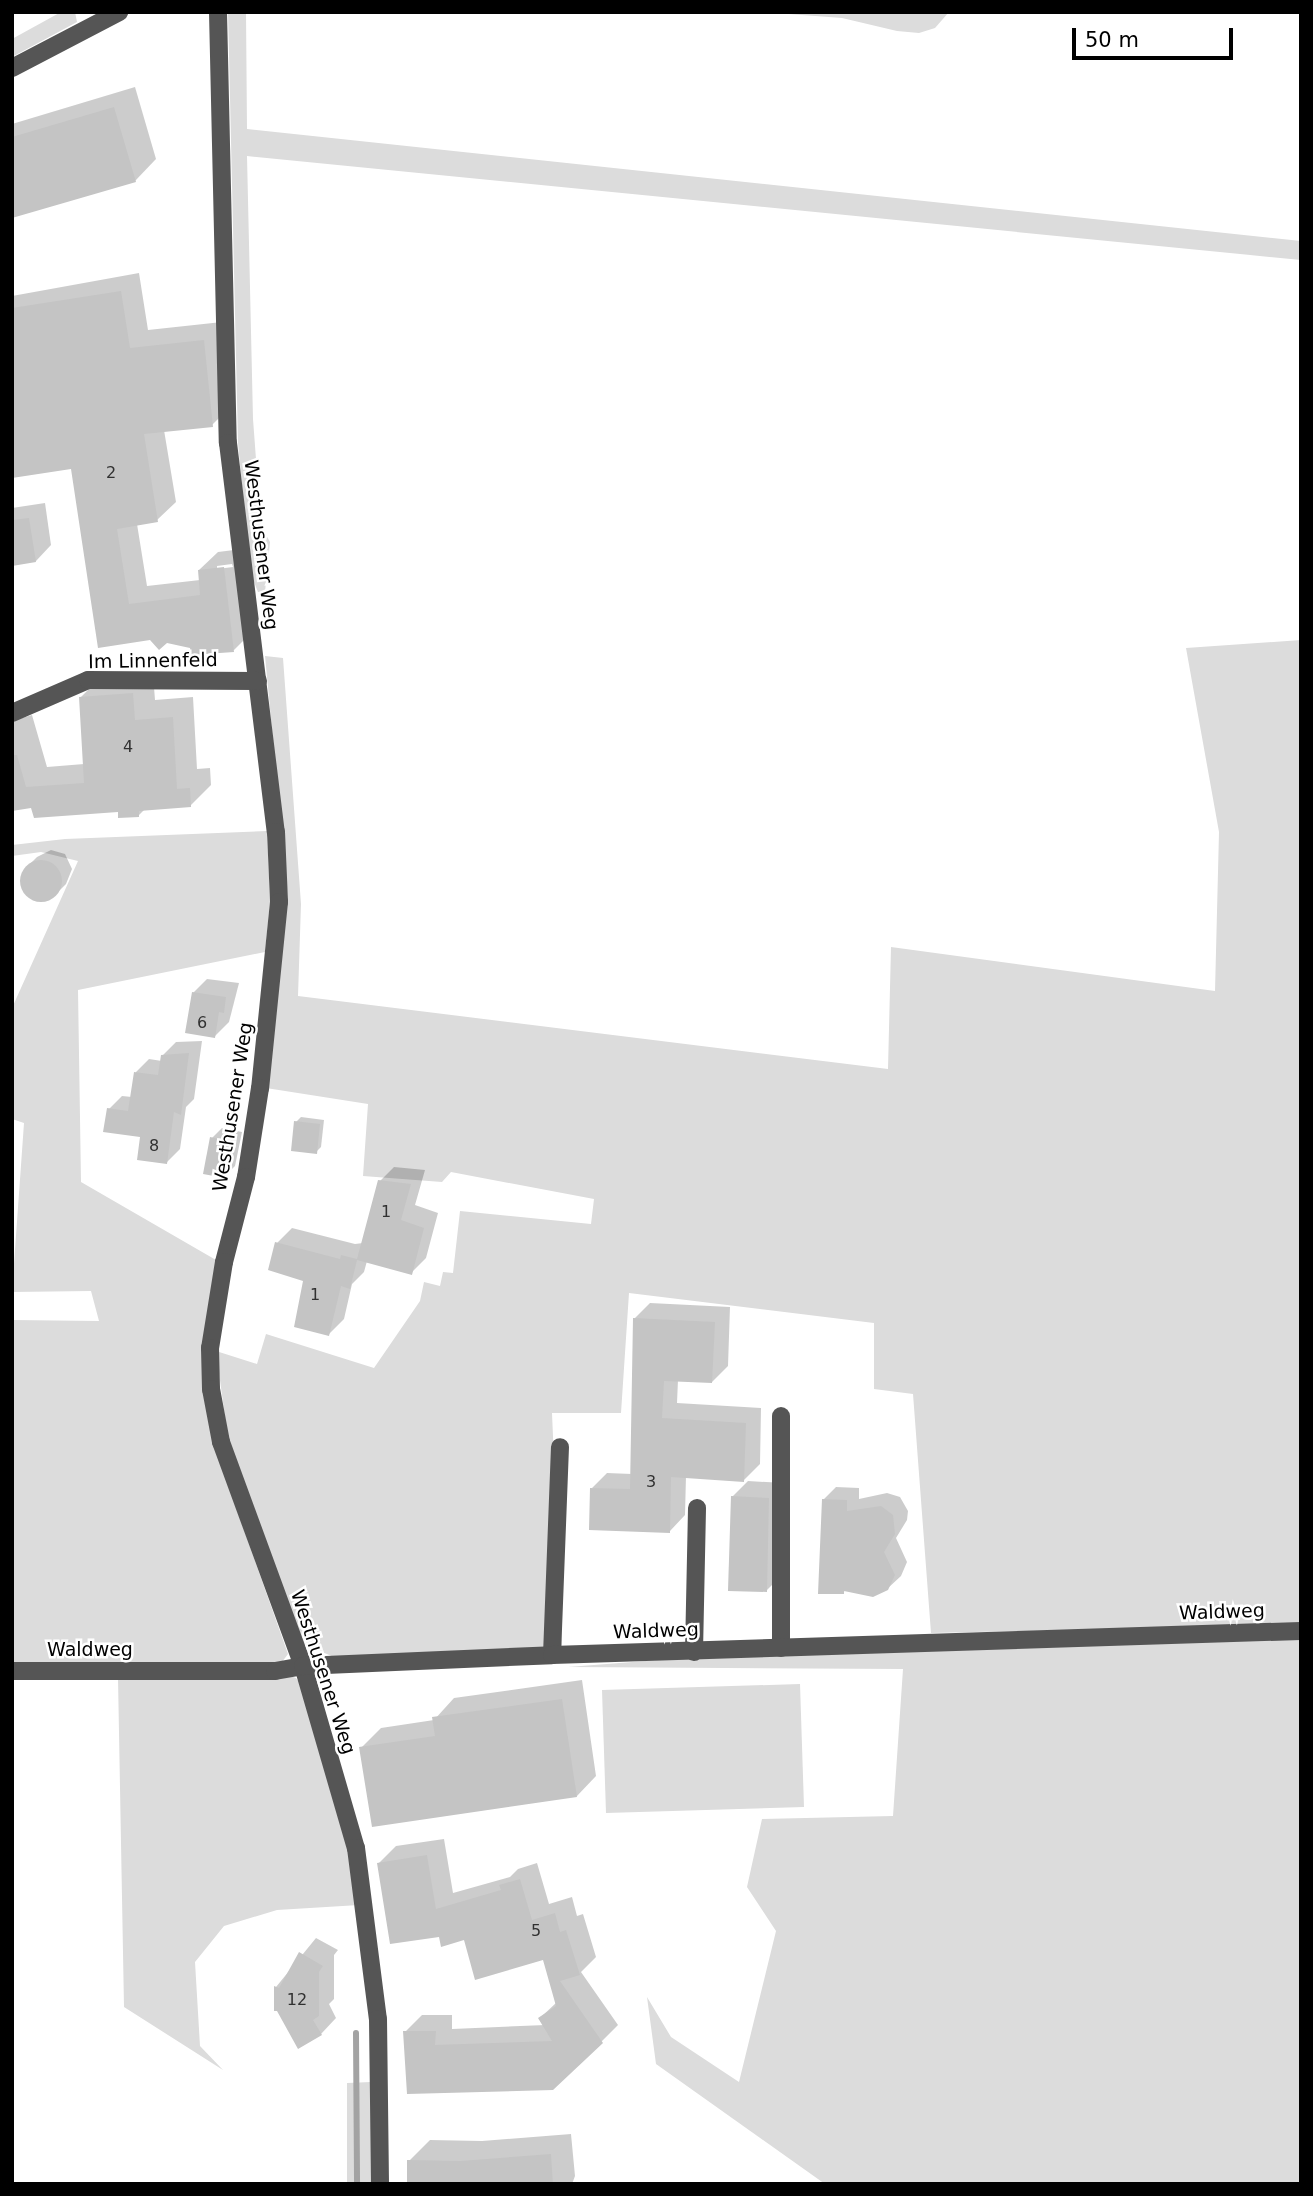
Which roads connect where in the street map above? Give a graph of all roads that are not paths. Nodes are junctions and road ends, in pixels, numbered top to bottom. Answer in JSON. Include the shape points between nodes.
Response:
{"nodes":[{"id":1,"x":119,"y":12,"type":"edge"},
{"id":2,"x":218,"y":12,"type":"edge"},
{"id":3,"x":12,"y":68,"type":"edge"},
{"id":4,"x":258,"y":681,"type":"junction"},
{"id":5,"x":12,"y":713,"type":"edge"},
{"id":6,"x":781,"y":1416,"type":"dead end"},
{"id":7,"x":560,"y":1447,"type":"dead end"},
{"id":8,"x":697,"y":1508,"type":"dead end"},
{"id":9,"x":1301,"y":1631,"type":"edge"},
{"id":10,"x":780,"y":1648,"type":"junction"},
{"id":11,"x":694,"y":1651,"type":"junction"},
{"id":12,"x":552,"y":1655,"type":"junction"},
{"id":13,"x":303,"y":1666,"type":"junction"},
{"id":14,"x":12,"y":1671,"type":"edge"},
{"id":15,"x":380,"y":2184,"type":"edge"}],
"edges":[{"from":1,"to":3,"type":"street"},
{"from":2,"to":4,"type":"street","name":"Westhusener Weg","via":[[228,443]]},
{"from":4,"to":5,"type":"street","name":"Im Linnenfeld","via":[[88,680]]},
{"from":4,"to":13,"type":"street","name":"Westhusener Weg","via":[[276,832],[279,902],[260,1088],[246,1177],[224,1262],[212,1336],[211,1390],[221,1442]]},
{"from":6,"to":10,"type":"street"},
{"from":7,"to":12,"type":"street"},
{"from":8,"to":11,"type":"street"},
{"from":9,"to":10,"type":"street","name":"Waldweg"},
{"from":10,"to":11,"type":"street","name":"Waldweg"},
{"from":11,"to":12,"type":"street","name":"Waldweg"},
{"from":12,"to":13,"type":"street","name":"Waldweg"},
{"from":13,"to":14,"type":"street","name":"Waldweg","via":[[275,1671]]},
{"from":13,"to":15,"type":"street","name":"Westhusener Weg","via":[[356,1847],[374,1967]]}]}
